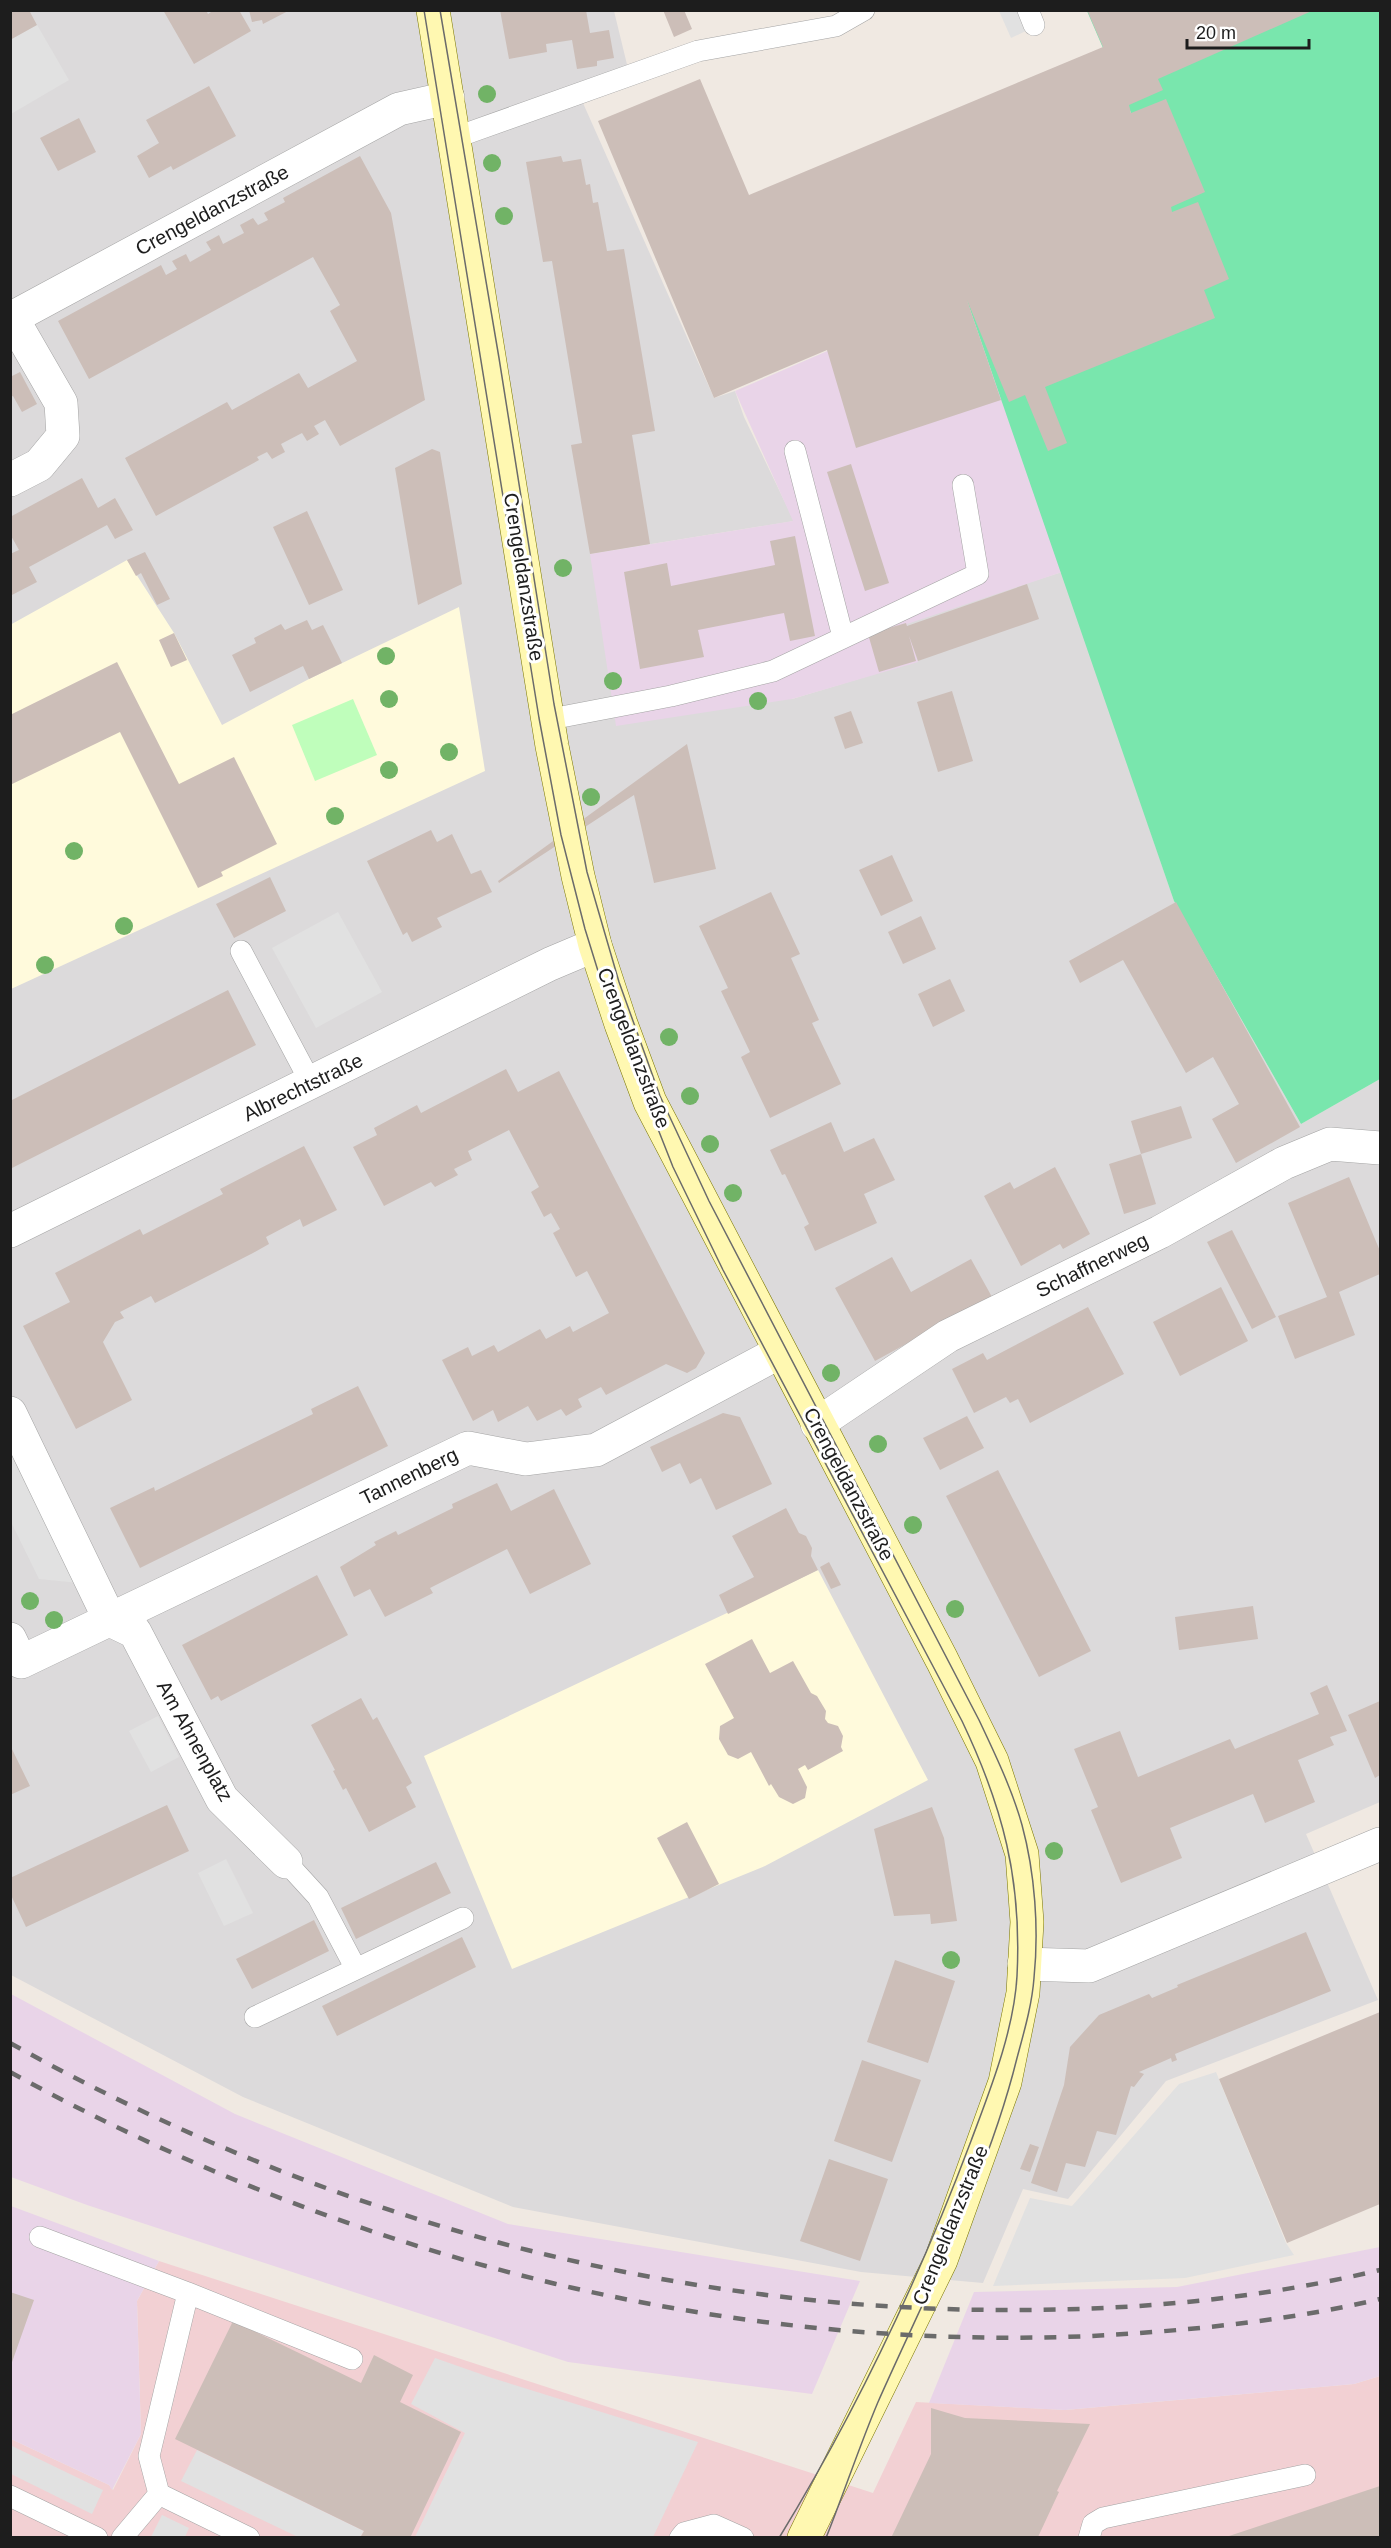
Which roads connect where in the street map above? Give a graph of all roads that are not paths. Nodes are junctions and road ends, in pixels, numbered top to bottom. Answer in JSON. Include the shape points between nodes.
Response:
{"nodes":[{"id":1,"x":433,"y":10,"type":"edge"},
{"id":2,"x":864,"y":10,"type":"edge"},
{"id":3,"x":448,"y":98,"type":"junction"},
{"id":4,"x":454,"y":138,"type":"junction"},
{"id":5,"x":11,"y":319,"type":"edge"},
{"id":6,"x":795,"y":451,"type":"dead end"},
{"id":7,"x":10,"y":480,"type":"edge"},
{"id":8,"x":963,"y":485,"type":"dead end"},
{"id":9,"x":843,"y":637,"type":"junction"},
{"id":10,"x":547,"y":718,"type":"junction"},
{"id":11,"x":595,"y":945,"type":"junction"},
{"id":12,"x":241,"y":951,"type":"dead end"},
{"id":13,"x":311,"y":1083,"type":"junction"},
{"id":14,"x":1380,"y":1148,"type":"edge"},
{"id":15,"x":10,"y":1231,"type":"edge"},
{"id":16,"x":780,"y":1352,"type":"junction"},
{"id":17,"x":10,"y":1413,"type":"edge"},
{"id":18,"x":817,"y":1424,"type":"junction"},
{"id":19,"x":110,"y":1620,"type":"junction"},
{"id":20,"x":10,"y":1639,"type":"edge"},
{"id":21,"x":1380,"y":1844,"type":"edge"},
{"id":22,"x":286,"y":1862,"type":"joint"},
{"id":23,"x":463,"y":1918,"type":"dead end"},
{"id":24,"x":1024,"y":1964,"type":"junction"},
{"id":25,"x":356,"y":1969,"type":"junction"},
{"id":26,"x":255,"y":2018,"type":"dead end"},
{"id":27,"x":40,"y":2237,"type":"dead end"},
{"id":28,"x":188,"y":2293,"type":"junction"},
{"id":29,"x":352,"y":2359,"type":"dead end"},
{"id":30,"x":1305,"y":2475,"type":"dead end"},
{"id":31,"x":159,"y":2494,"type":"junction"},
{"id":32,"x":10,"y":2496,"type":"edge"},
{"id":33,"x":97,"y":2538,"type":"edge"},
{"id":34,"x":122,"y":2538,"type":"edge"},
{"id":35,"x":249,"y":2538,"type":"edge"},
{"id":36,"x":680,"y":2538,"type":"edge"},
{"id":37,"x":743,"y":2538,"type":"edge"},
{"id":38,"x":804,"y":2538,"type":"edge"},
{"id":39,"x":1089,"y":2538,"type":"edge"}],
"edges":[{"from":1,"to":3,"type":"main road","name":"Crengeldanzstraße"},
{"from":2,"to":4,"type":"lane","via":[[836,26],[698,51]]},
{"from":3,"to":4,"type":"main road","name":"Crengeldanzstraße"},
{"from":3,"to":5,"type":"street","name":"Crengeldanzstraße","via":[[399,109]]},
{"from":4,"to":10,"type":"main road","name":"Crengeldanzstraße"},
{"from":5,"to":7,"type":"street","name":"Crengeldanzstraße","via":[[61,403],[63,436],[39,465]]},
{"from":6,"to":9,"type":"lane"},
{"from":8,"to":9,"type":"lane","via":[[978,574]]},
{"from":9,"to":10,"type":"lane","via":[[773,671],[671,696]]},
{"from":10,"to":11,"type":"main road","name":"Crengeldanzstraße"},
{"from":11,"to":13,"type":"street","name":"Albrechtstraße"},
{"from":11,"to":16,"type":"main road","name":"Crengeldanzstraße","via":[[650,1102]]},
{"from":12,"to":13,"type":"lane"},
{"from":13,"to":15,"type":"street","name":"Albrechtstraße"},
{"from":14,"to":18,"type":"street","name":"Schaffnerweg","via":[[1330,1144],[1284,1163],[1160,1232],[948,1336]]},
{"from":16,"to":18,"type":"main road","name":"Crengeldanzstraße"},
{"from":16,"to":19,"type":"street","name":"Tannenberg","via":[[596,1450],[526,1459],[468,1448]]},
{"from":17,"to":19,"type":"street"},
{"from":18,"to":24,"type":"main road","name":"Crengeldanzstraße","via":[[992,1761],[1022,1854],[1027,1922]]},
{"from":19,"to":20,"type":"street","name":"Tannenberg","via":[[21,1662]]},
{"from":19,"to":22,"type":"street","name":"Am Ahnenplatz","via":[[135,1632],[222,1799]]},
{"from":21,"to":24,"type":"street","via":[[1089,1966]]},
{"from":22,"to":25,"type":"lane","via":[[318,1897]]},
{"from":23,"to":25,"type":"lane"},
{"from":24,"to":38,"type":"main road","name":"Crengeldanzstraße","via":[[1023,1993],[1005,2082],[956,2221],[931,2281]]},
{"from":25,"to":26,"type":"lane"},
{"from":27,"to":28,"type":"lane"},
{"from":28,"to":29,"type":"lane"},
{"from":28,"to":31,"type":"lane","via":[[149,2456]]},
{"from":30,"to":39,"type":"lane","via":[[1103,2518],[1094,2524]]},
{"from":31,"to":34,"type":"lane"},
{"from":31,"to":35,"type":"lane"},
{"from":32,"to":33,"type":"lane"},
{"from":36,"to":37,"type":"lane","via":[[684,2533],[714,2525]]}]}
